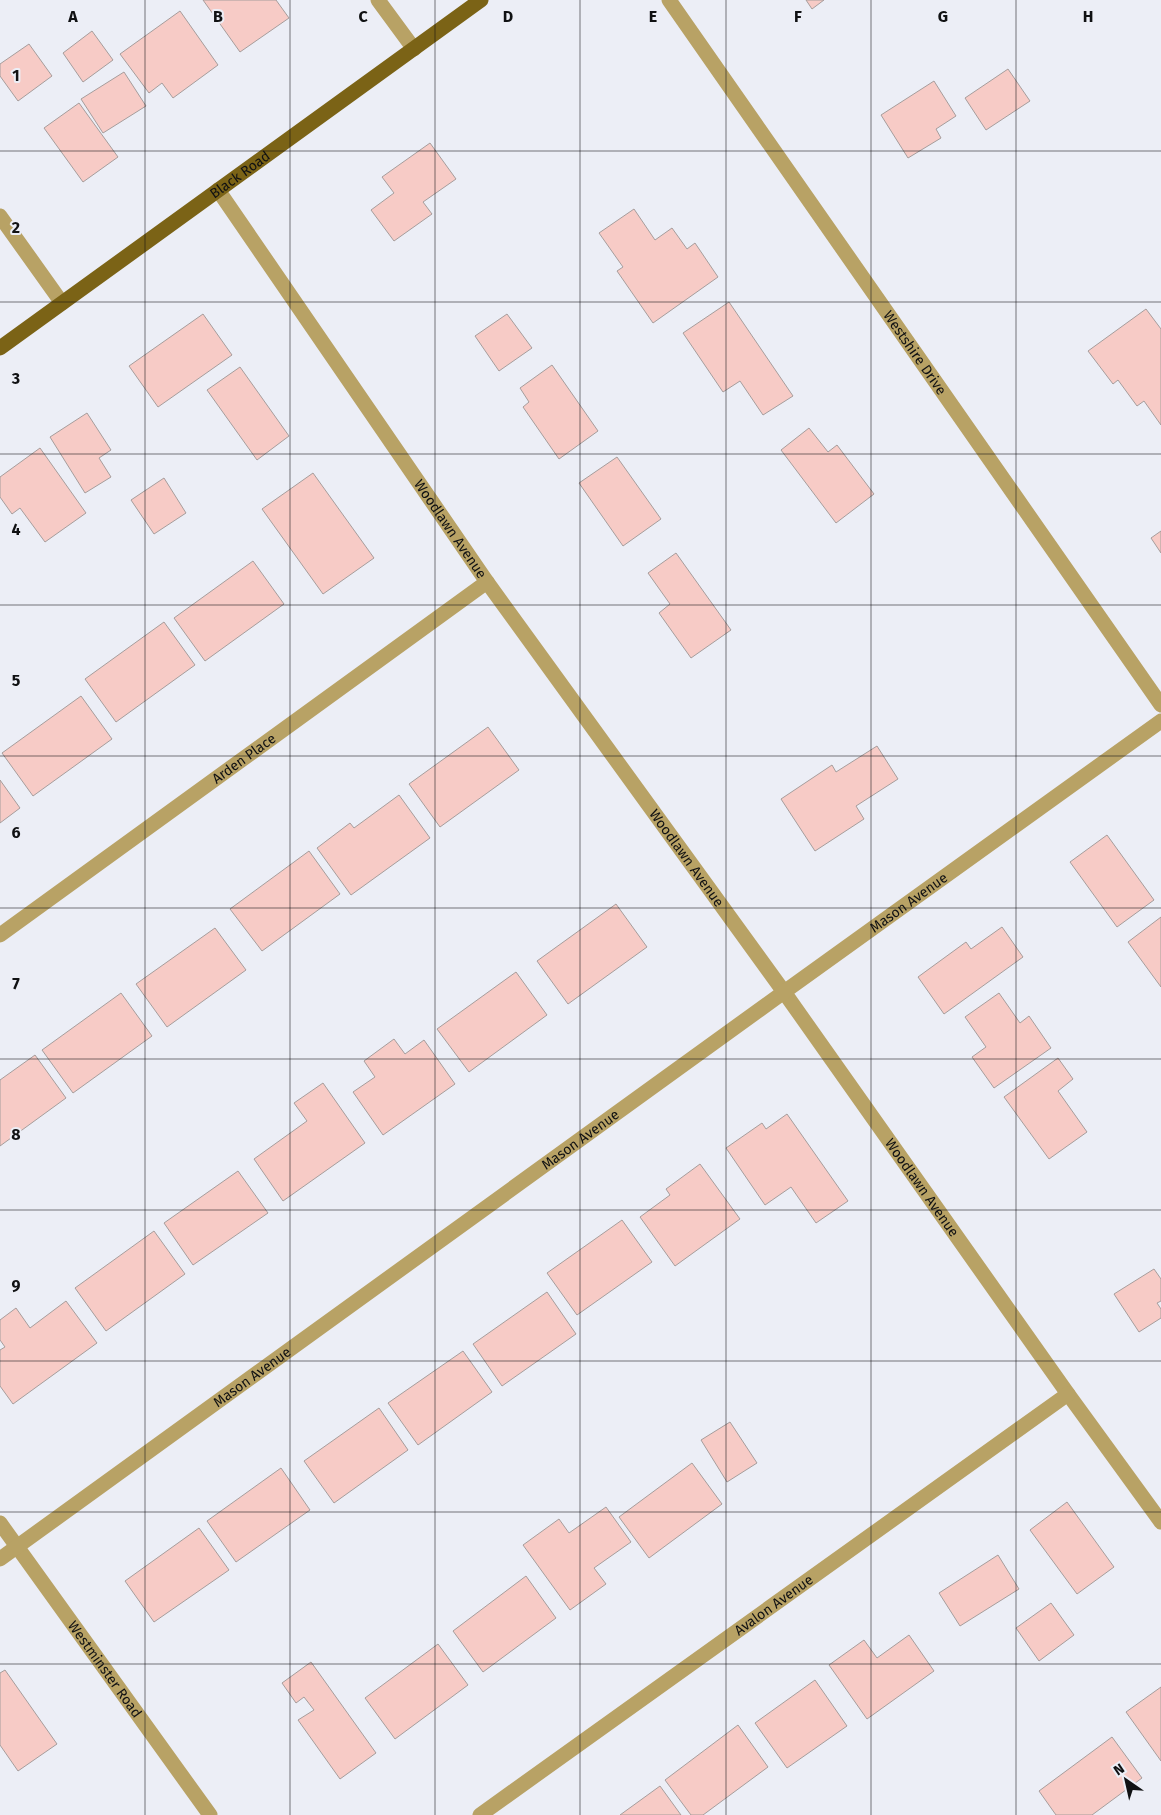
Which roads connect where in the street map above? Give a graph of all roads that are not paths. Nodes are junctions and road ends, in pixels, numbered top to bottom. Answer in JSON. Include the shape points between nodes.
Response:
{"nodes":[{"id":1,"x":378,"y":0,"type":"edge"},
{"id":2,"x":481,"y":0,"type":"edge"},
{"id":3,"x":669,"y":0,"type":"edge"},
{"id":4,"x":414,"y":49,"type":"junction"},
{"id":5,"x":218,"y":190,"type":"junction"},
{"id":6,"x":0,"y":216,"type":"edge"},
{"id":7,"x":62,"y":304,"type":"junction"},
{"id":8,"x":0,"y":348,"type":"edge"},
{"id":9,"x":487,"y":582,"type":"junction"},
{"id":10,"x":1161,"y":706,"type":"edge"},
{"id":11,"x":1161,"y":722,"type":"edge"},
{"id":12,"x":0,"y":935,"type":"edge"},
{"id":13,"x":784,"y":992,"type":"junction"},
{"id":14,"x":1068,"y":1394,"type":"junction"},
{"id":15,"x":1161,"y":1522,"type":"edge"},
{"id":16,"x":0,"y":1523,"type":"edge"},
{"id":17,"x":17,"y":1546,"type":"junction"},
{"id":18,"x":0,"y":1558,"type":"edge"},
{"id":19,"x":210,"y":1815,"type":"edge"},
{"id":20,"x":480,"y":1815,"type":"edge"}],
"edges":[{"from":1,"to":4,"type":"street"},
{"from":2,"to":4,"type":"main road","name":"Black Road"},
{"from":3,"to":10,"type":"street","name":"Westshire Drive"},
{"from":4,"to":5,"type":"main road","name":"Black Road"},
{"from":5,"to":7,"type":"main road","name":"Black Road"},
{"from":5,"to":9,"type":"street","name":"Woodlawn Avenue"},
{"from":6,"to":7,"type":"street"},
{"from":7,"to":8,"type":"main road","name":"Black Road"},
{"from":9,"to":12,"type":"street","name":"Arden Place"},
{"from":9,"to":13,"type":"street","name":"Woodlawn Avenue"},
{"from":11,"to":13,"type":"street","name":"Mason Avenue"},
{"from":13,"to":14,"type":"street","name":"Woodlawn Avenue"},
{"from":13,"to":17,"type":"street","name":"Mason Avenue"},
{"from":14,"to":15,"type":"street","name":"Woodlawn Avenue"},
{"from":14,"to":20,"type":"street","name":"Avalon Avenue"},
{"from":16,"to":17,"type":"street","name":"Westminster Road"},
{"from":17,"to":18,"type":"street","name":"Mason Avenue"},
{"from":17,"to":19,"type":"street","name":"Westminster Road"}]}
